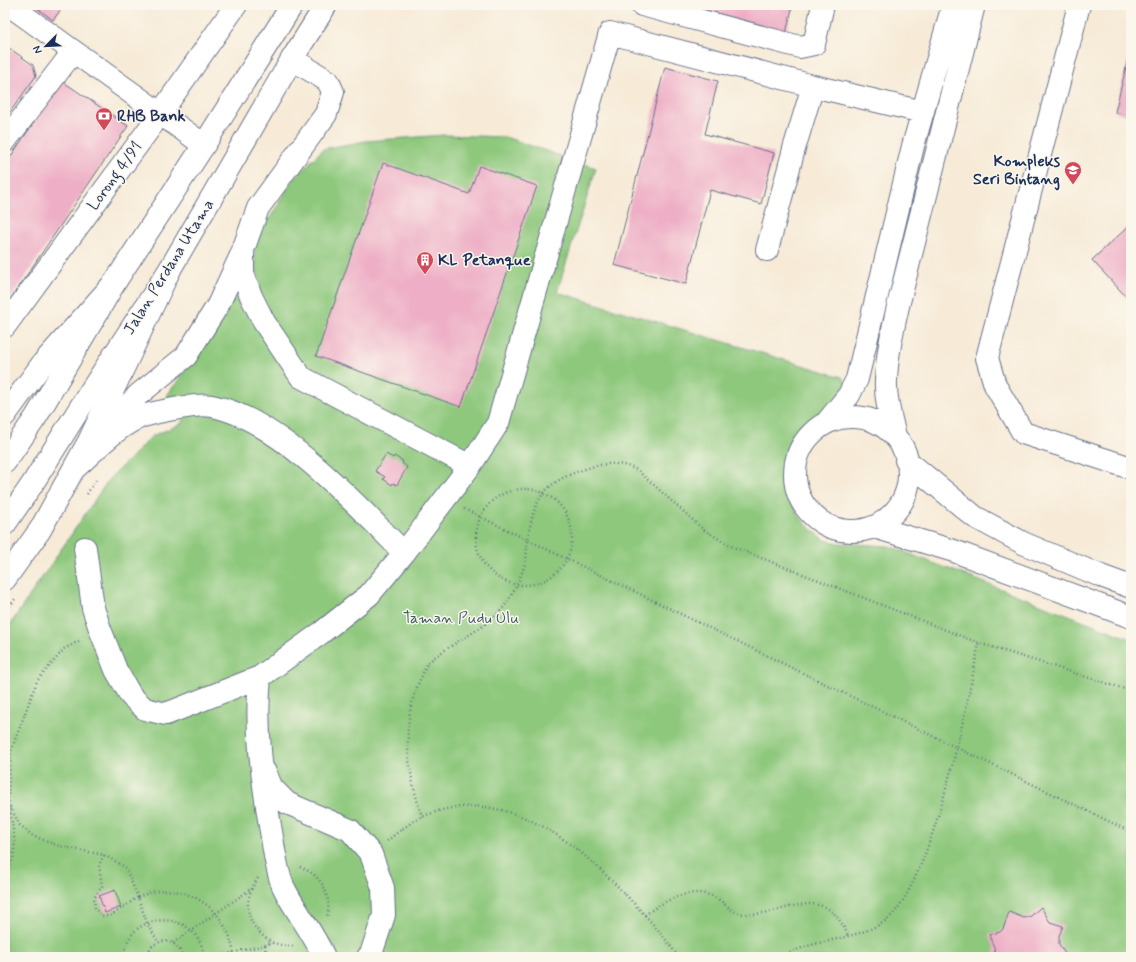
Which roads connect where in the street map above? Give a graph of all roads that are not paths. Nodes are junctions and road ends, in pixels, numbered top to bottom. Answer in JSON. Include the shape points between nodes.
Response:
{"nodes":[{"id":1,"x":9,"y":5,"type":"edge"},
{"id":2,"x":236,"y":5,"type":"edge"},
{"id":3,"x":292,"y":5,"type":"edge"},
{"id":4,"x":326,"y":5,"type":"edge"},
{"id":5,"x":642,"y":5,"type":"edge"},
{"id":6,"x":823,"y":5,"type":"edge"},
{"id":7,"x":953,"y":5,"type":"edge"},
{"id":8,"x":974,"y":5,"type":"edge"},
{"id":9,"x":1079,"y":5,"type":"edge"},
{"id":10,"x":73,"y":52,"type":"junction"},
{"id":11,"x":292,"y":59,"type":"junction"},
{"id":12,"x":813,"y":86,"type":"junction"},
{"id":13,"x":923,"y":112,"type":"junction"},
{"id":14,"x":160,"y":114,"type":"junction"},
{"id":15,"x":5,"y":141,"type":"edge"},
{"id":16,"x":204,"y":146,"type":"junction"},
{"id":17,"x":243,"y":250,"type":"junction"},
{"id":18,"x":768,"y":250,"type":"dead end"},
{"id":19,"x":170,"y":269,"type":"junction"},
{"id":20,"x":115,"y":282,"type":"junction"},
{"id":21,"x":5,"y":326,"type":"edge"},
{"id":22,"x":5,"y":415,"type":"edge"},
{"id":23,"x":827,"y":422,"type":"junction"},
{"id":24,"x":896,"y":436,"type":"junction"},
{"id":25,"x":94,"y":452,"type":"junction"},
{"id":26,"x":906,"y":460,"type":"junction"},
{"id":27,"x":5,"y":462,"type":"edge"},
{"id":28,"x":470,"y":466,"type":"junction"},
{"id":29,"x":1131,"y":468,"type":"edge"},
{"id":30,"x":72,"y":470,"type":"junction"},
{"id":31,"x":5,"y":524,"type":"edge"},
{"id":32,"x":874,"y":528,"type":"junction"},
{"id":33,"x":85,"y":548,"type":"dead end"},
{"id":34,"x":404,"y":553,"type":"junction"},
{"id":35,"x":12,"y":586,"type":"edge"},
{"id":36,"x":1131,"y":587,"type":"edge"},
{"id":37,"x":1131,"y":617,"type":"edge"},
{"id":38,"x":260,"y":677,"type":"junction"},
{"id":39,"x":260,"y":762,"type":"junction"},
{"id":40,"x":324,"y":957,"type":"edge"},
{"id":41,"x":368,"y":957,"type":"edge"}],
"edges":[{"from":1,"to":10,"type":"main road"},
{"from":2,"to":14,"type":"main road","name":"Lorong 4/91"},
{"from":3,"to":16,"type":"main road"},
{"from":4,"to":11,"type":"main road","name":"Jalan Perdana Utama"},
{"from":5,"to":6,"type":"main road","via":[[800,47],[814,44]]},
{"from":7,"to":13,"type":"main road"},
{"from":8,"to":24,"type":"main road","via":[[890,346],[886,382],[889,410]]},
{"from":9,"to":29,"type":"main road","via":[[988,358],[995,385],[1023,433]]},
{"from":10,"to":14,"type":"main road"},
{"from":10,"to":15,"type":"main road"},
{"from":11,"to":17,"type":"main road","via":[[328,81],[333,92],[326,114],[258,208]]},
{"from":11,"to":19,"type":"main road","name":"Jalan Perdana Utama"},
{"from":12,"to":13,"type":"main road"},
{"from":12,"to":18,"type":"main road"},
{"from":12,"to":28,"type":"main road","via":[[610,33],[498,423]]},
{"from":13,"to":23,"type":"main road","via":[[857,379],[849,395]]},
{"from":14,"to":16,"type":"main road"},
{"from":14,"to":21,"type":"main road","name":"Lorong 4/91"},
{"from":16,"to":20,"type":"main road"},
{"from":17,"to":25,"type":"main road","via":[[218,305],[186,356],[138,395],[116,418]]},
{"from":17,"to":28,"type":"main road","via":[[243,274],[251,296],[264,322],[301,377]]},
{"from":19,"to":30,"type":"main road"},
{"from":19,"to":31,"type":"main road","name":"Jalan Perdana Utama"},
{"from":20,"to":22,"type":"main road","via":[[43,363]]},
{"from":20,"to":27,"type":"main road","via":[[36,417]]},
{"from":23,"to":24,"type":"main road","via":[[845,417],[863,418],[881,424]]},
{"from":23,"to":32,"type":"main road","via":[[811,434],[800,450],[795,468],[796,488],[804,506],[818,520],[835,529],[854,532]]},
{"from":24,"to":26,"type":"main road"},
{"from":25,"to":30,"type":"main road"},
{"from":25,"to":34,"type":"main road","via":[[122,427],[143,416],[211,405],[240,415],[276,435],[355,503]]},
{"from":26,"to":32,"type":"main road","via":[[909,470],[908,488],[901,505],[889,518]]},
{"from":26,"to":36,"type":"main road","via":[[975,517],[1022,543]]},
{"from":28,"to":34,"type":"main road"},
{"from":30,"to":35,"type":"main road"},
{"from":32,"to":37,"type":"main road","via":[[954,551]]},
{"from":33,"to":38,"type":"main road","via":[[93,608],[100,628],[116,670],[132,696],[145,710],[166,714]]},
{"from":34,"to":38,"type":"main road","via":[[369,596]]},
{"from":38,"to":39,"type":"main road","via":[[257,706]]},
{"from":39,"to":40,"type":"main road","via":[[283,885],[315,936]]},
{"from":39,"to":41,"type":"main road","via":[[272,788],[287,803],[350,830],[371,854],[383,888],[384,915]]}]}
